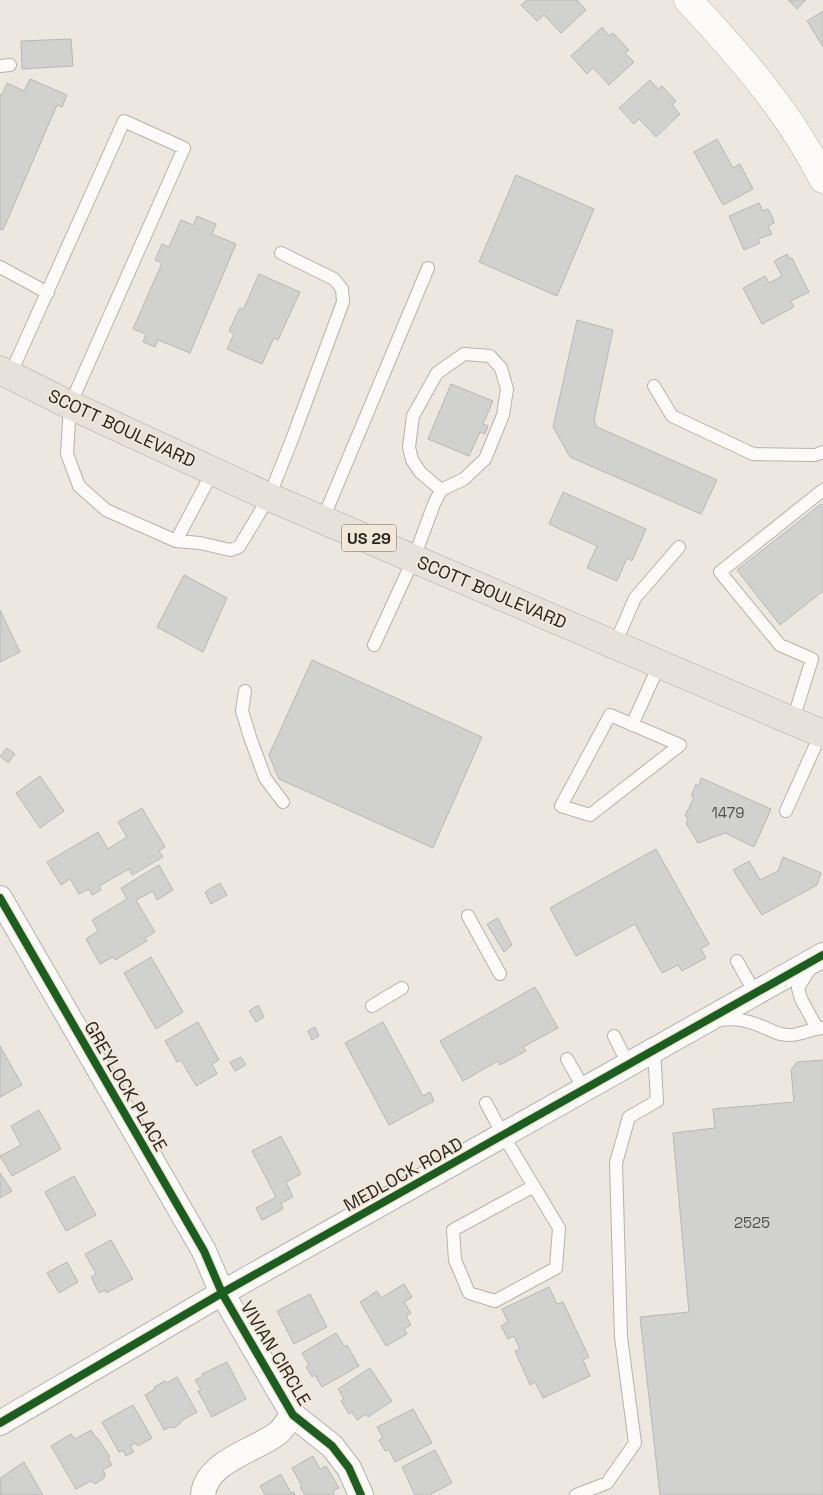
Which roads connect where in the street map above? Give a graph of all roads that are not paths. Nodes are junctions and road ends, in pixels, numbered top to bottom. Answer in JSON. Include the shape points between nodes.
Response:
{"nodes":[{"id":1,"x":688,"y":0,"type":"edge"},
{"id":2,"x":823,"y":179,"type":"edge"},
{"id":3,"x":281,"y":253,"type":"dead end"},
{"id":4,"x":0,"y":268,"type":"edge"},
{"id":5,"x":428,"y":268,"type":"dead end"},
{"id":6,"x":48,"y":293,"type":"junction"},
{"id":7,"x":5,"y":373,"type":"edge"},
{"id":8,"x":654,"y":386,"type":"dead end"},
{"id":9,"x":70,"y":406,"type":"junction"},
{"id":10,"x":823,"y":452,"type":"edge"},
{"id":11,"x":213,"y":471,"type":"junction"},
{"id":12,"x":441,"y":490,"type":"junction"},
{"id":13,"x":823,"y":490,"type":"edge"},
{"id":14,"x":269,"y":497,"type":"junction"},
{"id":15,"x":323,"y":519,"type":"junction"},
{"id":16,"x":176,"y":541,"type":"junction"},
{"id":17,"x":679,"y":546,"type":"dead end"},
{"id":18,"x":414,"y":558,"type":"junction"},
{"id":19,"x":615,"y":644,"type":"junction"},
{"id":20,"x":374,"y":645,"type":"dead end"},
{"id":21,"x":660,"y":663,"type":"junction"},
{"id":22,"x":244,"y":691,"type":"dead end"},
{"id":23,"x":793,"y":720,"type":"junction"},
{"id":24,"x":632,"y":724,"type":"junction"},
{"id":25,"x":822,"y":733,"type":"edge"},
{"id":26,"x":283,"y":802,"type":"dead end"},
{"id":27,"x":786,"y":811,"type":"dead end"},
{"id":28,"x":0,"y":898,"type":"edge"},
{"id":29,"x":468,"y":916,"type":"dead end"},
{"id":30,"x":821,"y":956,"type":"edge"},
{"id":31,"x":737,"y":961,"type":"dead end"},
{"id":32,"x":500,"y":974,"type":"dead end"},
{"id":33,"x":402,"y":988,"type":"dead end"},
{"id":34,"x":756,"y":993,"type":"junction"},
{"id":35,"x":372,"y":1006,"type":"dead end"},
{"id":36,"x":706,"y":1021,"type":"junction"},
{"id":37,"x":820,"y":1028,"type":"edge"},
{"id":38,"x":614,"y":1036,"type":"dead end"},
{"id":39,"x":654,"y":1050,"type":"junction"},
{"id":40,"x":567,"y":1059,"type":"dead end"},
{"id":41,"x":628,"y":1064,"type":"junction"},
{"id":42,"x":584,"y":1089,"type":"junction"},
{"id":43,"x":486,"y":1103,"type":"dead end"},
{"id":44,"x":503,"y":1135,"type":"junction"},
{"id":45,"x":534,"y":1186,"type":"junction"},
{"id":46,"x":222,"y":1292,"type":"junction"},
{"id":47,"x":293,"y":1415,"type":"junction"},
{"id":48,"x":0,"y":1422,"type":"edge"},
{"id":49,"x":203,"y":1495,"type":"edge"},
{"id":50,"x":361,"y":1495,"type":"edge"},
{"id":51,"x":576,"y":1495,"type":"edge"}],
"edges":[{"from":1,"to":2,"type":"main road","via":[[773,97]]},
{"from":3,"to":14,"type":"lane","via":[[334,279],[342,289],[343,302]]},
{"from":4,"to":6,"type":"lane"},
{"from":5,"to":15,"type":"lane"},
{"from":6,"to":7,"type":"lane"},
{"from":6,"to":9,"type":"lane","via":[[124,121],[184,148]]},
{"from":7,"to":9,"type":"highway","name":"SCOTT BOULEVARD","number":"US 29"},
{"from":8,"to":10,"type":"lane","via":[[672,416],[753,454],[816,455]]},
{"from":9,"to":11,"type":"highway","name":"SCOTT BOULEVARD","number":"US 29"},
{"from":9,"to":16,"type":"lane","via":[[67,454],[79,486],[106,510]]},
{"from":11,"to":14,"type":"highway","name":"SCOTT BOULEVARD","number":"US 29"},
{"from":11,"to":16,"type":"lane"},
{"from":12,"to":12,"type":"lane","via":[[464,479],[485,458],[503,415],[507,389],[501,368],[490,356],[464,354],[437,372],[413,416],[409,447],[412,460],[420,472]]},
{"from":12,"to":18,"type":"lane"},
{"from":13,"to":23,"type":"lane","via":[[720,572],[780,645],[812,659]]},
{"from":14,"to":15,"type":"highway","name":"SCOTT BOULEVARD","number":"US 29"},
{"from":14,"to":16,"type":"lane","via":[[238,546],[230,550]]},
{"from":15,"to":18,"type":"highway","name":"SCOTT BOULEVARD","number":"US 29"},
{"from":17,"to":19,"type":"lane","via":[[636,598]]},
{"from":18,"to":19,"type":"highway","name":"SCOTT BOULEVARD","number":"US 29"},
{"from":18,"to":20,"type":"lane"},
{"from":19,"to":21,"type":"highway","name":"SCOTT BOULEVARD","number":"US 29"},
{"from":21,"to":23,"type":"highway","name":"SCOTT BOULEVARD","number":"US 29"},
{"from":21,"to":24,"type":"lane"},
{"from":22,"to":26,"type":"lane","via":[[242,710],[250,737],[265,778]]},
{"from":23,"to":25,"type":"highway","name":"SCOTT BOULEVARD","number":"US 29"},
{"from":24,"to":24,"type":"lane","via":[[610,715],[561,806],[590,815],[680,745]]},
{"from":25,"to":27,"type":"lane"},
{"from":28,"to":46,"type":"street","name":"GREYLOCK PLACE","via":[[204,1251]]},
{"from":29,"to":32,"type":"lane"},
{"from":30,"to":34,"type":"street","name":"MEDLOCK ROAD"},
{"from":30,"to":37,"type":"lane","via":[[809,968],[798,988],[801,999]]},
{"from":31,"to":34,"type":"lane"},
{"from":33,"to":35,"type":"lane"},
{"from":34,"to":36,"type":"street","name":"MEDLOCK ROAD"},
{"from":36,"to":37,"type":"lane","via":[[735,1018],[782,1034],[798,1035]]},
{"from":36,"to":39,"type":"street","name":"MEDLOCK ROAD"},
{"from":38,"to":41,"type":"lane"},
{"from":39,"to":41,"type":"street","name":"MEDLOCK ROAD"},
{"from":39,"to":51,"type":"lane","via":[[657,1101],[629,1117],[616,1162],[621,1337],[635,1442],[607,1482]]},
{"from":40,"to":42,"type":"lane"},
{"from":41,"to":42,"type":"street","name":"MEDLOCK ROAD"},
{"from":42,"to":44,"type":"street","name":"MEDLOCK ROAD"},
{"from":43,"to":44,"type":"lane"},
{"from":44,"to":45,"type":"lane"},
{"from":44,"to":46,"type":"street","name":"MEDLOCK ROAD"},
{"from":45,"to":45,"type":"lane","via":[[560,1228],[556,1268],[495,1301],[469,1293],[455,1260],[453,1230]]},
{"from":46,"to":47,"type":"street","name":"VIVIAN CIRCLE"},
{"from":46,"to":48,"type":"street","name":"MEDLOCK ROAD"},
{"from":47,"to":49,"type":"street","name":"VIVIAN CIRCLE","via":[[278,1432],[216,1468]]},
{"from":47,"to":50,"type":"street","name":"VIVIAN CIRCLE","via":[[332,1446],[349,1468]]}]}
